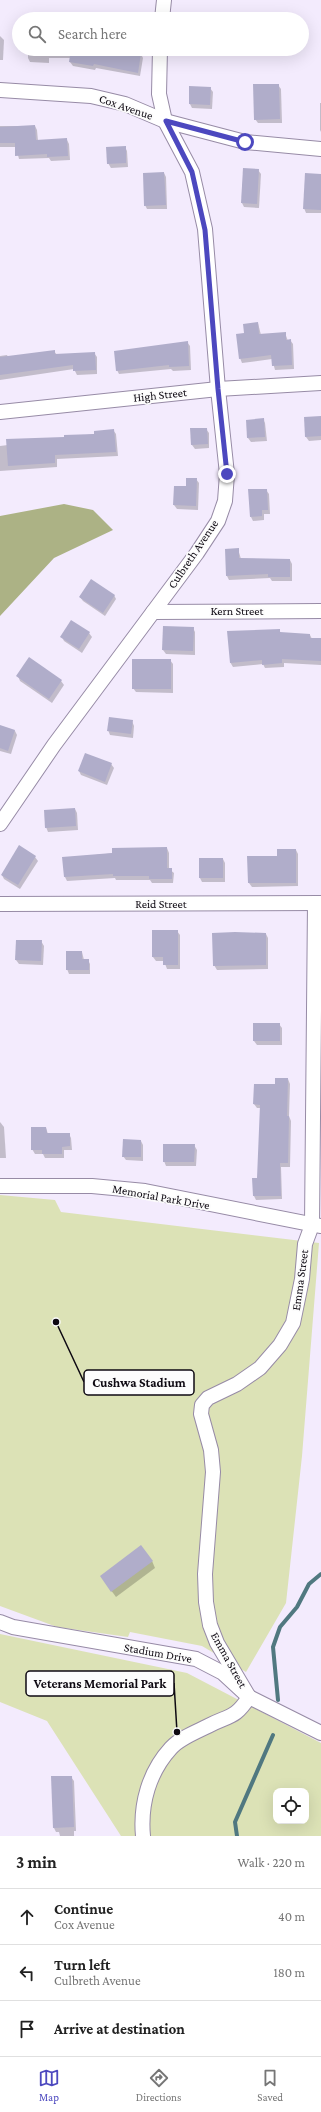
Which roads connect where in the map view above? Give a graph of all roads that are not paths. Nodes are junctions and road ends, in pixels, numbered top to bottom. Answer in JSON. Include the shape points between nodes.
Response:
{"nodes":[{"id":1,"x":164,"y":0,"type":"edge"},
{"id":2,"x":163,"y":12,"type":"edge"},
{"id":3,"x":160,"y":56,"type":"edge"},
{"id":4,"x":0,"y":90,"type":"edge"},
{"id":5,"x":166,"y":121,"type":"junction"},
{"id":6,"x":321,"y":149,"type":"edge"},
{"id":7,"x":321,"y":383,"type":"edge"},
{"id":8,"x":218,"y":389,"type":"junction"},
{"id":9,"x":0,"y":412,"type":"edge"},
{"id":10,"x":321,"y":611,"type":"edge"},
{"id":11,"x":153,"y":612,"type":"junction"},
{"id":12,"x":0,"y":824,"type":"edge"},
{"id":13,"x":318,"y":903,"type":"edge"},
{"id":14,"x":0,"y":904,"type":"edge"},
{"id":15,"x":0,"y":1186,"type":"edge"},
{"id":16,"x":317,"y":1225,"type":"edge"},
{"id":17,"x":0,"y":1622,"type":"edge"},
{"id":18,"x":249,"y":1697,"type":"junction"},
{"id":19,"x":321,"y":1734,"type":"edge"},
{"id":20,"x":143,"y":1836,"type":"edge"}],
"edges":[{"from":1,"to":2,"type":"street"},
{"from":3,"to":5,"type":"street","name":"Culbreth Avenue","via":[[159,94]]},
{"from":4,"to":5,"type":"street","name":"Cox Avenue","via":[[91,96],[125,104]]},
{"from":5,"to":6,"type":"street","name":"Cox Avenue","via":[[245,142]]},
{"from":5,"to":8,"type":"street","name":"Culbreth Avenue","via":[[192,172],[200,202],[205,230]]},
{"from":7,"to":8,"type":"street","name":"High Street"},
{"from":8,"to":9,"type":"street","name":"High Street"},
{"from":8,"to":11,"type":"street","name":"Culbreth Avenue","via":[[227,474],[225,501],[218,521]]},
{"from":10,"to":11,"type":"street","name":"Kern Street"},
{"from":11,"to":12,"type":"street","name":"Culbreth Avenue","via":[[54,745]]},
{"from":13,"to":14,"type":"street","name":"Reid Street"},
{"from":13,"to":16,"type":"street","name":"Emma Street"},
{"from":15,"to":16,"type":"street","name":"Memorial Park Drive","via":[[92,1186],[145,1192]]},
{"from":16,"to":18,"type":"street","name":"Emma Street","via":[[305,1244],[302,1279],[293,1323],[280,1345],[260,1368],[237,1384],[208,1398],[202,1405],[201,1414],[211,1450],[213,1472],[205,1574],[206,1602],[210,1625],[217,1643]]},
{"from":17,"to":18,"type":"street","name":"Stadium Drive","via":[[13,1627],[196,1659],[223,1673]]},
{"from":18,"to":19,"type":"street","name":"Stadium Drive"},
{"from":18,"to":20,"type":"street","via":[[235,1715],[211,1724],[172,1747],[159,1764],[146,1793]]}]}
